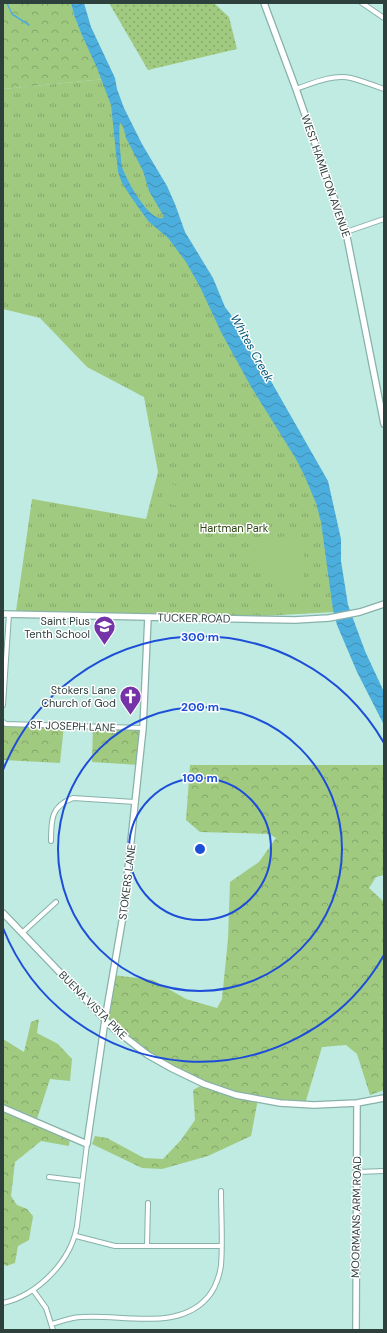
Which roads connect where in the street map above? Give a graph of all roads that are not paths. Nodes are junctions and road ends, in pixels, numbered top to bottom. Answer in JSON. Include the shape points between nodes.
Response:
{"nodes":[{"id":1,"x":264,"y":3,"type":"edge"},
{"id":2,"x":362,"y":3,"type":"edge"},
{"id":3,"x":384,"y":18,"type":"edge"},
{"id":4,"x":384,"y":88,"type":"edge"},
{"id":5,"x":296,"y":89,"type":"junction"},
{"id":6,"x":384,"y":219,"type":"edge"},
{"id":7,"x":346,"y":232,"type":"junction"},
{"id":8,"x":384,"y":424,"type":"edge"},
{"id":9,"x":384,"y":604,"type":"edge"},
{"id":10,"x":6,"y":614,"type":"edge"},
{"id":11,"x":148,"y":617,"type":"junction"},
{"id":12,"x":3,"y":705,"type":"edge"},
{"id":13,"x":3,"y":722,"type":"edge"},
{"id":14,"x":143,"y":728,"type":"junction"},
{"id":15,"x":135,"y":802,"type":"junction"},
{"id":16,"x":51,"y":841,"type":"dead end"},
{"id":17,"x":56,"y":902,"type":"dead end"},
{"id":18,"x":3,"y":913,"type":"edge"},
{"id":19,"x":22,"y":933,"type":"junction"},
{"id":20,"x":104,"y":1020,"type":"junction"},
{"id":21,"x":384,"y":1098,"type":"edge"},
{"id":22,"x":357,"y":1103,"type":"junction"},
{"id":23,"x":3,"y":1108,"type":"edge"},
{"id":24,"x":86,"y":1144,"type":"junction"},
{"id":25,"x":384,"y":1171,"type":"edge"},
{"id":26,"x":357,"y":1172,"type":"junction"},
{"id":27,"x":49,"y":1177,"type":"dead end"},
{"id":28,"x":82,"y":1181,"type":"junction"},
{"id":29,"x":221,"y":1191,"type":"dead end"},
{"id":30,"x":148,"y":1203,"type":"dead end"},
{"id":31,"x":76,"y":1236,"type":"junction"},
{"id":32,"x":147,"y":1246,"type":"junction"},
{"id":33,"x":221,"y":1246,"type":"junction"},
{"id":34,"x":34,"y":1290,"type":"junction"},
{"id":35,"x":3,"y":1303,"type":"edge"},
{"id":36,"x":52,"y":1324,"type":"junction"},
{"id":37,"x":53,"y":1330,"type":"edge"},
{"id":38,"x":356,"y":1330,"type":"edge"}],
"edges":[{"from":1,"to":5,"type":"street","name":"WEST HAMILTON AVENUE"},
{"from":2,"to":3,"type":"street"},
{"from":4,"to":5,"type":"street","via":[[340,77]]},
{"from":5,"to":7,"type":"street","name":"WEST HAMILTON AVENUE"},
{"from":6,"to":7,"type":"street"},
{"from":7,"to":8,"type":"street","name":"WEST HAMILTON AVENUE"},
{"from":9,"to":11,"type":"street","name":"TUCKER ROAD","via":[[329,618],[295,620]]},
{"from":10,"to":11,"type":"street","name":"TUCKER ROAD"},
{"from":10,"to":12,"type":"street"},
{"from":11,"to":14,"type":"street","name":"STOKERS LANE"},
{"from":13,"to":14,"type":"street","name":"ST JOSEPH LANE"},
{"from":14,"to":15,"type":"street","name":"STOKERS LANE"},
{"from":15,"to":16,"type":"street","via":[[73,798],[64,801],[53,815]]},
{"from":15,"to":20,"type":"street","name":"STOKERS LANE","via":[[123,916]]},
{"from":17,"to":19,"type":"street"},
{"from":18,"to":19,"type":"street","name":"BUENA VISTA PIKE"},
{"from":19,"to":20,"type":"street","name":"BUENA VISTA PIKE"},
{"from":20,"to":22,"type":"street","name":"BUENA VISTA PIKE","via":[[148,1055],[204,1084],[236,1095],[280,1103]]},
{"from":20,"to":24,"type":"street","name":"STOKERS LANE"},
{"from":21,"to":22,"type":"street","name":"BUENA VISTA PIKE"},
{"from":22,"to":26,"type":"street","name":"MOORMANS ARM ROAD"},
{"from":23,"to":24,"type":"street"},
{"from":24,"to":28,"type":"street"},
{"from":25,"to":26,"type":"street"},
{"from":26,"to":38,"type":"street","name":"MOORMANS ARM ROAD"},
{"from":27,"to":28,"type":"street"},
{"from":28,"to":31,"type":"street"},
{"from":29,"to":33,"type":"street"},
{"from":30,"to":32,"type":"street"},
{"from":31,"to":32,"type":"street","via":[[115,1246]]},
{"from":31,"to":34,"type":"street","via":[[68,1253]]},
{"from":32,"to":33,"type":"street"},
{"from":33,"to":36,"type":"street","via":[[221,1266],[214,1288],[205,1302],[191,1312],[175,1318],[152,1320],[81,1317]]},
{"from":34,"to":35,"type":"street"},
{"from":34,"to":36,"type":"street","via":[[46,1308]]},
{"from":36,"to":37,"type":"street"}]}
